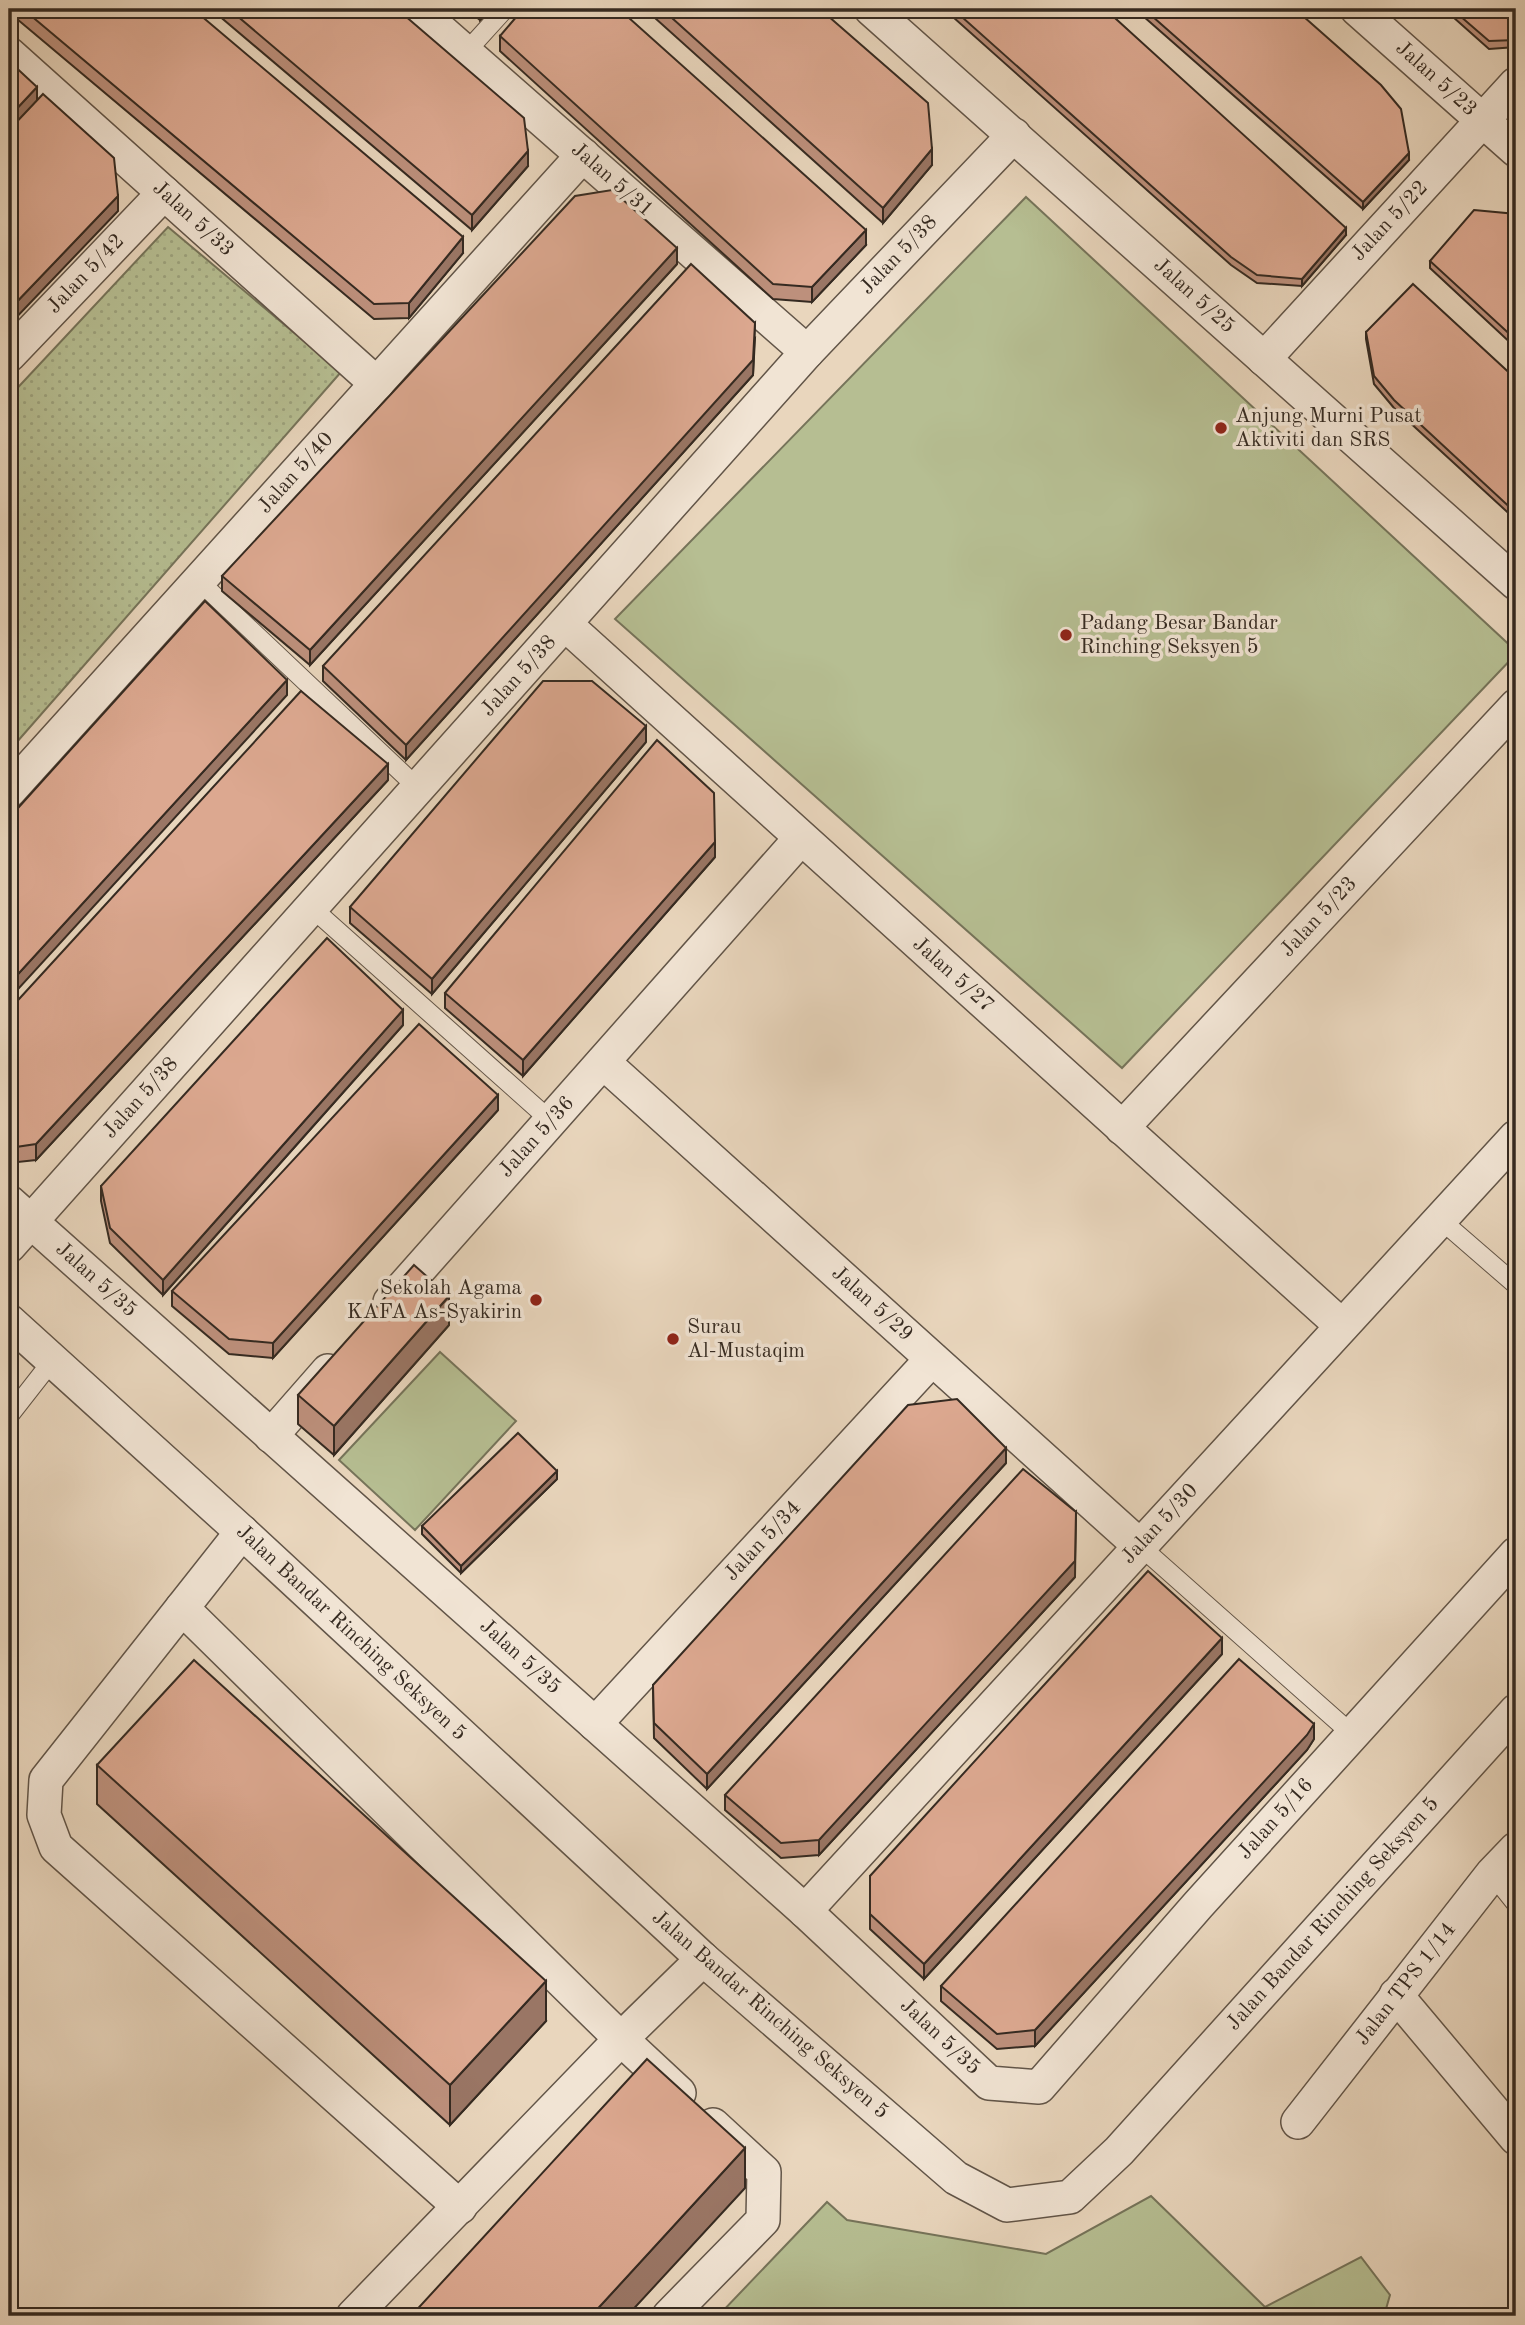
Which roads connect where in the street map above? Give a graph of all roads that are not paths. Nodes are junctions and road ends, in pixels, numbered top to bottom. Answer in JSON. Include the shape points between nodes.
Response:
{"nodes":[{"id":1,"x":416,"y":9,"type":"edge"},
{"id":2,"x":505,"y":9,"type":"edge"},
{"id":3,"x":871,"y":9,"type":"edge"},
{"id":4,"x":1357,"y":9,"type":"edge"},
{"id":5,"x":466,"y":52,"type":"junction"},
{"id":6,"x":9,"y":54,"type":"edge"},
{"id":7,"x":1516,"y":84,"type":"edge"},
{"id":8,"x":1483,"y":120,"type":"junction"},
{"id":9,"x":1014,"y":135,"type":"junction"},
{"id":10,"x":1516,"y":150,"type":"edge"},
{"id":11,"x":583,"y":155,"type":"junction"},
{"id":12,"x":164,"y":193,"type":"junction"},
{"id":13,"x":807,"y":352,"type":"junction"},
{"id":14,"x":9,"y":355,"type":"edge"},
{"id":15,"x":1264,"y":359,"type":"junction"},
{"id":16,"x":377,"y":384,"type":"junction"},
{"id":17,"x":199,"y":581,"type":"junction"},
{"id":18,"x":1516,"y":583,"type":"edge"},
{"id":19,"x":565,"y":624,"type":"junction"},
{"id":20,"x":1516,"y":706,"type":"edge"},
{"id":21,"x":419,"y":789,"type":"junction"},
{"id":22,"x":9,"y":791,"type":"edge"},
{"id":23,"x":802,"y":838,"type":"junction"},
{"id":24,"x":312,"y":908,"type":"junction"},
{"id":25,"x":603,"y":1062,"type":"junction"},
{"id":26,"x":551,"y":1121,"type":"junction"},
{"id":27,"x":1122,"y":1128,"type":"junction"},
{"id":28,"x":1516,"y":1137,"type":"edge"},
{"id":29,"x":20,"y":1212,"type":"edge"},
{"id":30,"x":1441,"y":1220,"type":"junction"},
{"id":31,"x":9,"y":1246,"type":"edge"},
{"id":32,"x":1516,"y":1285,"type":"edge"},
{"id":33,"x":9,"y":1321,"type":"edge"},
{"id":34,"x":1342,"y":1326,"type":"junction"},
{"id":35,"x":932,"y":1359,"type":"junction"},
{"id":36,"x":52,"y":1360,"type":"junction"},
{"id":37,"x":9,"y":1416,"type":"edge"},
{"id":38,"x":271,"y":1436,"type":"junction"},
{"id":39,"x":242,"y":1532,"type":"junction"},
{"id":40,"x":1140,"y":1546,"type":"junction"},
{"id":41,"x":1516,"y":1555,"type":"edge"},
{"id":42,"x":181,"y":1608,"type":"junction"},
{"id":43,"x":1516,"y":1711,"type":"edge"},
{"id":44,"x":595,"y":1724,"type":"junction"},
{"id":45,"x":1353,"y":1735,"type":"junction"},
{"id":46,"x":1516,"y":1849,"type":"edge"},
{"id":47,"x":1492,"y":1874,"type":"junction"},
{"id":48,"x":1516,"y":1904,"type":"edge"},
{"id":49,"x":805,"y":1911,"type":"junction"},
{"id":50,"x":703,"y":1959,"type":"junction"},
{"id":51,"x":1396,"y":1995,"type":"junction"},
{"id":52,"x":621,"y":2039,"type":"junction"},
{"id":53,"x":1039,"y":2087,"type":"joint"},
{"id":54,"x":1298,"y":2122,"type":"dead end"},
{"id":55,"x":1516,"y":2138,"type":"edge"},
{"id":56,"x":460,"y":2207,"type":"junction"},
{"id":57,"x":353,"y":2316,"type":"edge"},
{"id":58,"x":669,"y":2316,"type":"edge"}],
"edges":[{"from":1,"to":5,"type":"street","name":"Jalan 5/31"},
{"from":2,"to":5,"type":"lane"},
{"from":3,"to":9,"type":"street","name":"Jalan 5/25"},
{"from":4,"to":8,"type":"street","name":"Jalan 5/23"},
{"from":5,"to":11,"type":"street","name":"Jalan 5/31"},
{"from":6,"to":12,"type":"street","name":"Jalan 5/33"},
{"from":7,"to":8,"type":"street","name":"Jalan 5/22"},
{"from":8,"to":10,"type":"street","name":"Jalan 5/23"},
{"from":8,"to":15,"type":"street","name":"Jalan 5/22"},
{"from":9,"to":13,"type":"street","name":"Jalan 5/38"},
{"from":9,"to":15,"type":"street","name":"Jalan 5/25"},
{"from":11,"to":13,"type":"street","name":"Jalan 5/31"},
{"from":11,"to":16,"type":"street","name":"Jalan 5/40"},
{"from":12,"to":14,"type":"street","name":"Jalan 5/42"},
{"from":12,"to":16,"type":"street","name":"Jalan 5/33"},
{"from":13,"to":19,"type":"street","name":"Jalan 5/38"},
{"from":15,"to":18,"type":"street","name":"Jalan 5/25"},
{"from":16,"to":17,"type":"street","name":"Jalan 5/40"},
{"from":17,"to":21,"type":"lane"},
{"from":17,"to":22,"type":"street","name":"Jalan 5/40"},
{"from":19,"to":21,"type":"street","name":"Jalan 5/38"},
{"from":19,"to":23,"type":"street","name":"Jalan 5/27"},
{"from":20,"to":27,"type":"street","name":"Jalan 5/23"},
{"from":21,"to":24,"type":"street","name":"Jalan 5/38"},
{"from":23,"to":25,"type":"street","name":"Jalan 5/36"},
{"from":23,"to":27,"type":"street","name":"Jalan 5/27"},
{"from":24,"to":26,"type":"lane"},
{"from":24,"to":29,"type":"street","name":"Jalan 5/38"},
{"from":25,"to":26,"type":"street","name":"Jalan 5/36"},
{"from":25,"to":35,"type":"street","name":"Jalan 5/29"},
{"from":26,"to":38,"type":"street","name":"Jalan 5/36"},
{"from":27,"to":34,"type":"street","name":"Jalan 5/27"},
{"from":28,"to":30,"type":"street","name":"Jalan 5/30"},
{"from":29,"to":31,"type":"street","name":"Jalan 5/38"},
{"from":29,"to":38,"type":"street","name":"Jalan 5/35"},
{"from":30,"to":32,"type":"lane"},
{"from":30,"to":34,"type":"street","name":"Jalan 5/30"},
{"from":33,"to":36,"type":"street","name":"Jalan Bandar Rinching Seksyen 5"},
{"from":34,"to":40,"type":"street","name":"Jalan 5/30"},
{"from":35,"to":40,"type":"street","name":"Jalan 5/29"},
{"from":35,"to":44,"type":"street","name":"Jalan 5/34"},
{"from":36,"to":37,"type":"lane"},
{"from":36,"to":39,"type":"street","name":"Jalan Bandar Rinching Seksyen 5"},
{"from":38,"to":44,"type":"street","name":"Jalan 5/35"},
{"from":39,"to":42,"type":"street"},
{"from":39,"to":50,"type":"street","name":"Jalan Bandar Rinching Seksyen 5"},
{"from":40,"to":45,"type":"lane"},
{"from":40,"to":49,"type":"street","name":"Jalan 5/30"},
{"from":41,"to":45,"type":"street","name":"Jalan 5/16"},
{"from":42,"to":52,"type":"street"},
{"from":42,"to":56,"type":"street","via":[[46,1780],[44,1815],[56,1847]]},
{"from":43,"to":50,"type":"street","name":"Jalan Bandar Rinching Seksyen 5","via":[[1119,2151],[1070,2197],[1007,2205],[956,2178]]},
{"from":44,"to":49,"type":"street","name":"Jalan 5/35"},
{"from":45,"to":53,"type":"street","name":"Jalan 5/16"},
{"from":46,"to":47,"type":"street","name":"Jalan TPS 1/14"},
{"from":47,"to":48,"type":"lane"},
{"from":47,"to":51,"type":"street","name":"Jalan TPS 1/14"},
{"from":49,"to":53,"type":"street","name":"Jalan 5/35","via":[[989,2083]]},
{"from":50,"to":52,"type":"street"},
{"from":51,"to":54,"type":"street","name":"Jalan TPS 1/14"},
{"from":51,"to":55,"type":"street"},
{"from":52,"to":56,"type":"street"},
{"from":52,"to":58,"type":"street","via":[[764,2172],[763,2220]]},
{"from":56,"to":57,"type":"street"}]}
